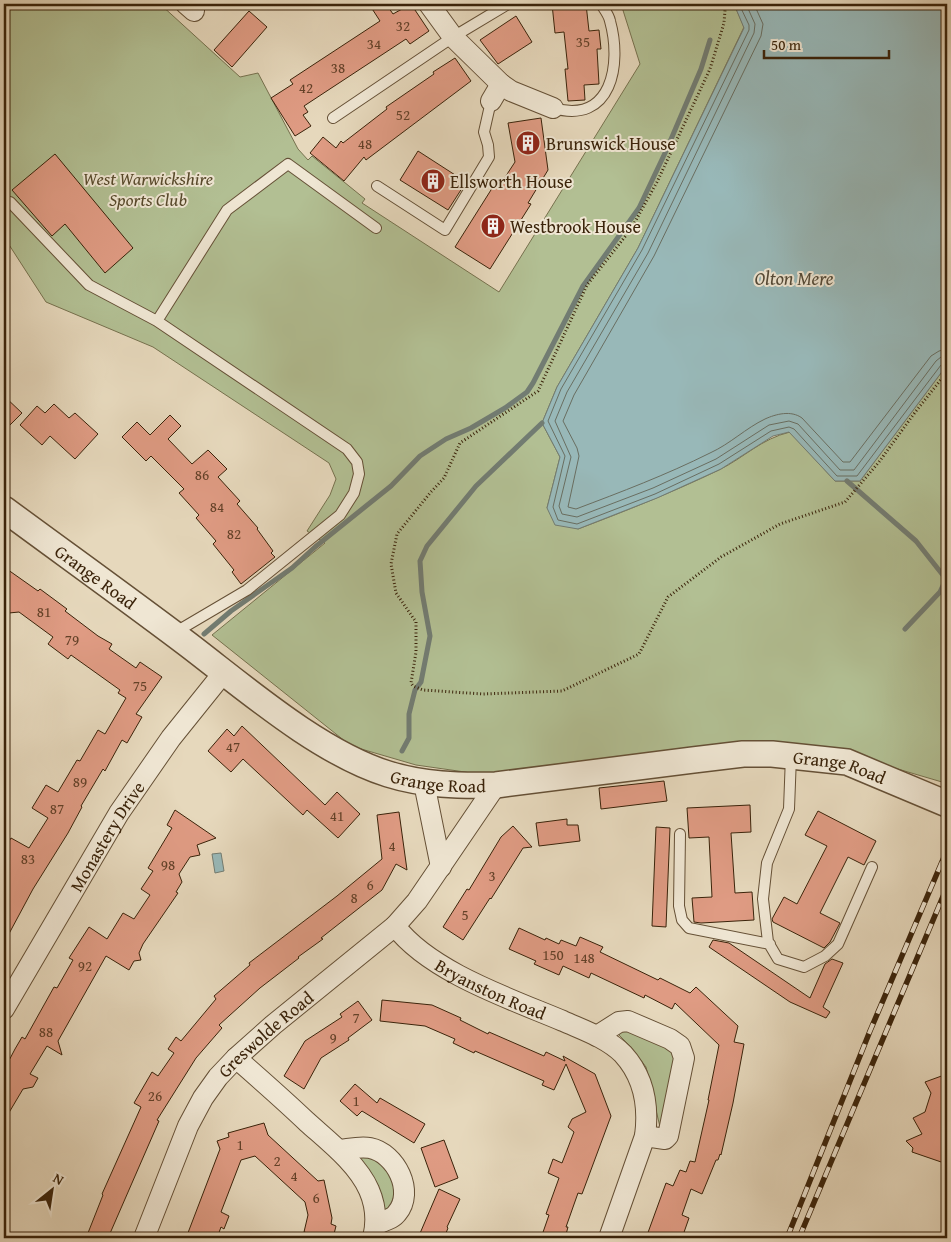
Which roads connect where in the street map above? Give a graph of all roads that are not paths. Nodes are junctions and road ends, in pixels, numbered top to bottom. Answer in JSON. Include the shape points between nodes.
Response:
{"nodes":[{"id":1,"x":429,"y":4,"type":"edge"},
{"id":2,"x":508,"y":4,"type":"edge"},
{"id":3,"x":601,"y":4,"type":"edge"},
{"id":4,"x":453,"y":37,"type":"junction"},
{"id":5,"x":496,"y":93,"type":"junction"},
{"id":6,"x":553,"y":108,"type":"joint"},
{"id":7,"x":333,"y":118,"type":"dead end"},
{"id":8,"x":377,"y":186,"type":"dead end"},
{"id":9,"x":10,"y":202,"type":"dead end"},
{"id":10,"x":376,"y":228,"type":"dead end"},
{"id":11,"x":157,"y":321,"type":"junction"},
{"id":12,"x":4,"y":509,"type":"edge"},
{"id":13,"x":173,"y":633,"type":"junction"},
{"id":14,"x":224,"y":672,"type":"junction"},
{"id":15,"x":791,"y":755,"type":"junction"},
{"id":16,"x":424,"y":783,"type":"junction"},
{"id":17,"x":496,"y":785,"type":"junction"},
{"id":18,"x":947,"y":804,"type":"edge"},
{"id":19,"x":680,"y":834,"type":"dead end"},
{"id":20,"x":441,"y":867,"type":"junction"},
{"id":21,"x":872,"y":868,"type":"dead end"},
{"id":22,"x":395,"y":926,"type":"junction"},
{"id":23,"x":770,"y":944,"type":"junction"},
{"id":24,"x":4,"y":1009,"type":"edge"},
{"id":25,"x":597,"y":1036,"type":"junction"},
{"id":26,"x":236,"y":1058,"type":"junction"},
{"id":27,"x":645,"y":1136,"type":"junction"},
{"id":28,"x":339,"y":1150,"type":"junction"},
{"id":29,"x":375,"y":1231,"type":"edge"},
{"id":30,"x":144,"y":1238,"type":"edge"},
{"id":31,"x":608,"y":1238,"type":"edge"}],
"edges":[{"from":1,"to":4,"type":"street"},
{"from":2,"to":4,"type":"lane"},
{"from":3,"to":6,"type":"lane","via":[[610,19],[615,42],[616,62],[611,83],[594,105],[566,112]]},
{"from":4,"to":5,"type":"street"},
{"from":4,"to":7,"type":"lane"},
{"from":5,"to":6,"type":"street","via":[[511,91]]},
{"from":5,"to":8,"type":"lane","via":[[484,132],[489,158],[445,230]]},
{"from":9,"to":11,"type":"lane","via":[[88,285]]},
{"from":10,"to":11,"type":"lane","via":[[288,164],[228,210]]},
{"from":11,"to":13,"type":"lane","via":[[347,449],[357,462],[359,474],[354,493],[340,515],[247,590]]},
{"from":12,"to":13,"type":"street","name":"Grange Road"},
{"from":13,"to":14,"type":"street","name":"Grange Road"},
{"from":14,"to":16,"type":"street","name":"Grange Road","via":[[285,718],[348,757],[387,774]]},
{"from":14,"to":24,"type":"street","name":"Monastery Drive","via":[[171,738],[119,813]]},
{"from":15,"to":17,"type":"street","name":"Grange Road","via":[[743,754]]},
{"from":15,"to":18,"type":"street","name":"Grange Road","via":[[847,762]]},
{"from":15,"to":23,"type":"lane","via":[[789,810],[767,863],[763,899]]},
{"from":16,"to":17,"type":"street","name":"Grange Road"},
{"from":16,"to":20,"type":"street"},
{"from":17,"to":20,"type":"street","name":"Greswolde Road"},
{"from":19,"to":23,"type":"lane","via":[[679,906],[682,920],[689,928]]},
{"from":20,"to":22,"type":"street","name":"Greswolde Road"},
{"from":21,"to":23,"type":"lane","via":[[838,944],[825,956],[804,967],[778,959]]},
{"from":22,"to":25,"type":"street","name":"Bryanston Road","via":[[404,938],[450,970]]},
{"from":22,"to":26,"type":"street","name":"Greswolde Road"},
{"from":25,"to":27,"type":"street","name":"Bryanston Road","via":[[622,1054],[639,1078],[647,1107]]},
{"from":25,"to":27,"type":"street","via":[[619,1022],[628,1021],[680,1046],[684,1058],[668,1136],[664,1139]]},
{"from":26,"to":28,"type":"street"},
{"from":26,"to":30,"type":"street","name":"Greswolde Road","via":[[213,1084],[196,1111]]},
{"from":27,"to":31,"type":"street","name":"Bryanston Road"},
{"from":28,"to":29,"type":"street","via":[[369,1190]]},
{"from":28,"to":29,"type":"street","via":[[371,1148],[384,1154],[395,1165],[403,1183],[403,1202],[396,1216]]}]}
